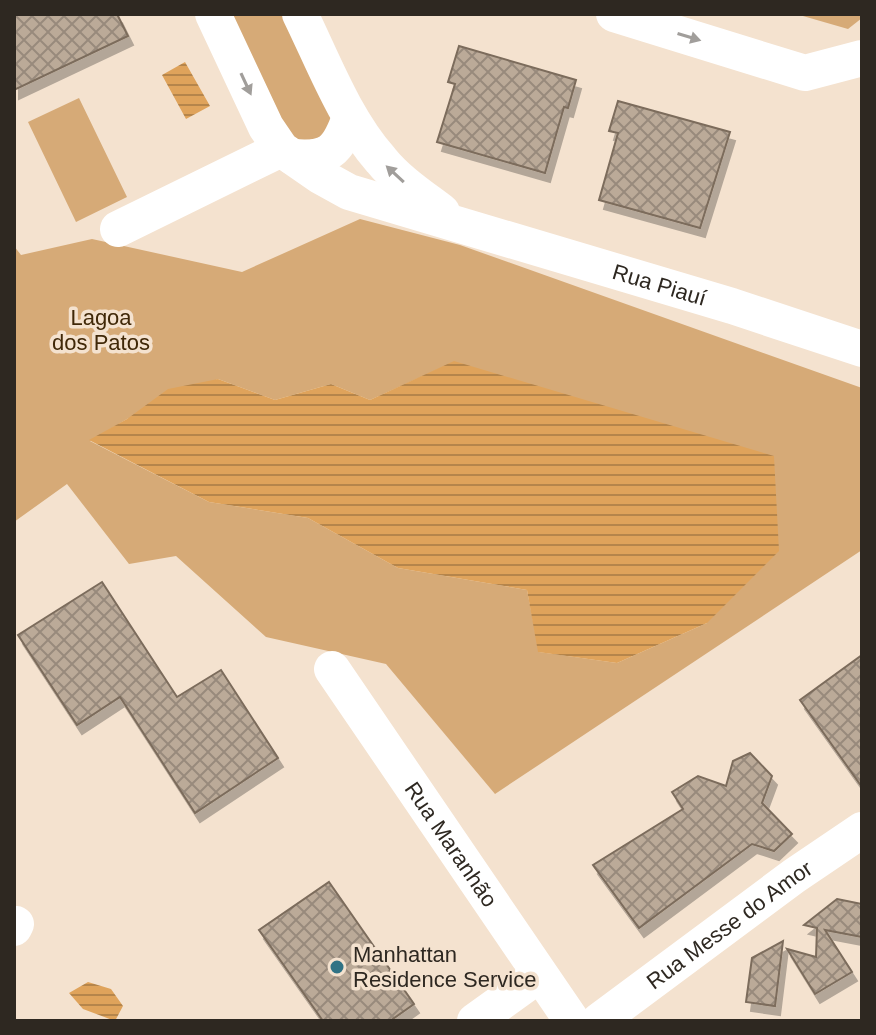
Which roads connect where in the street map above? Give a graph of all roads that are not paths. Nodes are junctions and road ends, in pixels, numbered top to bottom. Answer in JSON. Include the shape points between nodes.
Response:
{"nodes":[{"id":1,"x":213,"y":14,"type":"edge"},
{"id":2,"x":300,"y":14,"type":"edge"},
{"id":3,"x":614,"y":14,"type":"edge"},
{"id":4,"x":862,"y":58,"type":"edge"},
{"id":5,"x":350,"y":117,"type":"junction"},
{"id":6,"x":287,"y":153,"type":"junction"},
{"id":7,"x":456,"y":223,"type":"junction"},
{"id":8,"x":118,"y":229,"type":"dead end"},
{"id":9,"x":862,"y":349,"type":"edge"},
{"id":10,"x":332,"y":669,"type":"dead end"},
{"id":11,"x":862,"y":830,"type":"edge"},
{"id":12,"x":539,"y":975,"type":"junction"},
{"id":13,"x":475,"y":1021,"type":"edge"},
{"id":14,"x":572,"y":1021,"type":"edge"},
{"id":15,"x":599,"y":1021,"type":"edge"}],
"edges":[{"from":1,"to":6,"type":"street","name":"Rua Piauí","one_way":true,"via":[[266,127]]},
{"from":2,"to":5,"type":"street","name":"Rua Piauí"},
{"from":3,"to":4,"type":"street","one_way":true,"via":[[805,73]]},
{"from":5,"to":6,"type":"street","via":[[341,142],[327,154]]},
{"from":7,"to":5,"type":"street","name":"Rua Piauí","one_way":true,"via":[[380,160]]},
{"from":6,"to":7,"type":"street","name":"Rua Piauí","via":[[349,192]]},
{"from":6,"to":8,"type":"street"},
{"from":7,"to":9,"type":"street","name":"Rua Piauí"},
{"from":10,"to":12,"type":"street","name":"Rua Maranhão"},
{"from":11,"to":15,"type":"street","name":"Rua Messe do Amor"},
{"from":12,"to":13,"type":"street"},
{"from":12,"to":14,"type":"street","name":"Rua Maranhão"}]}
